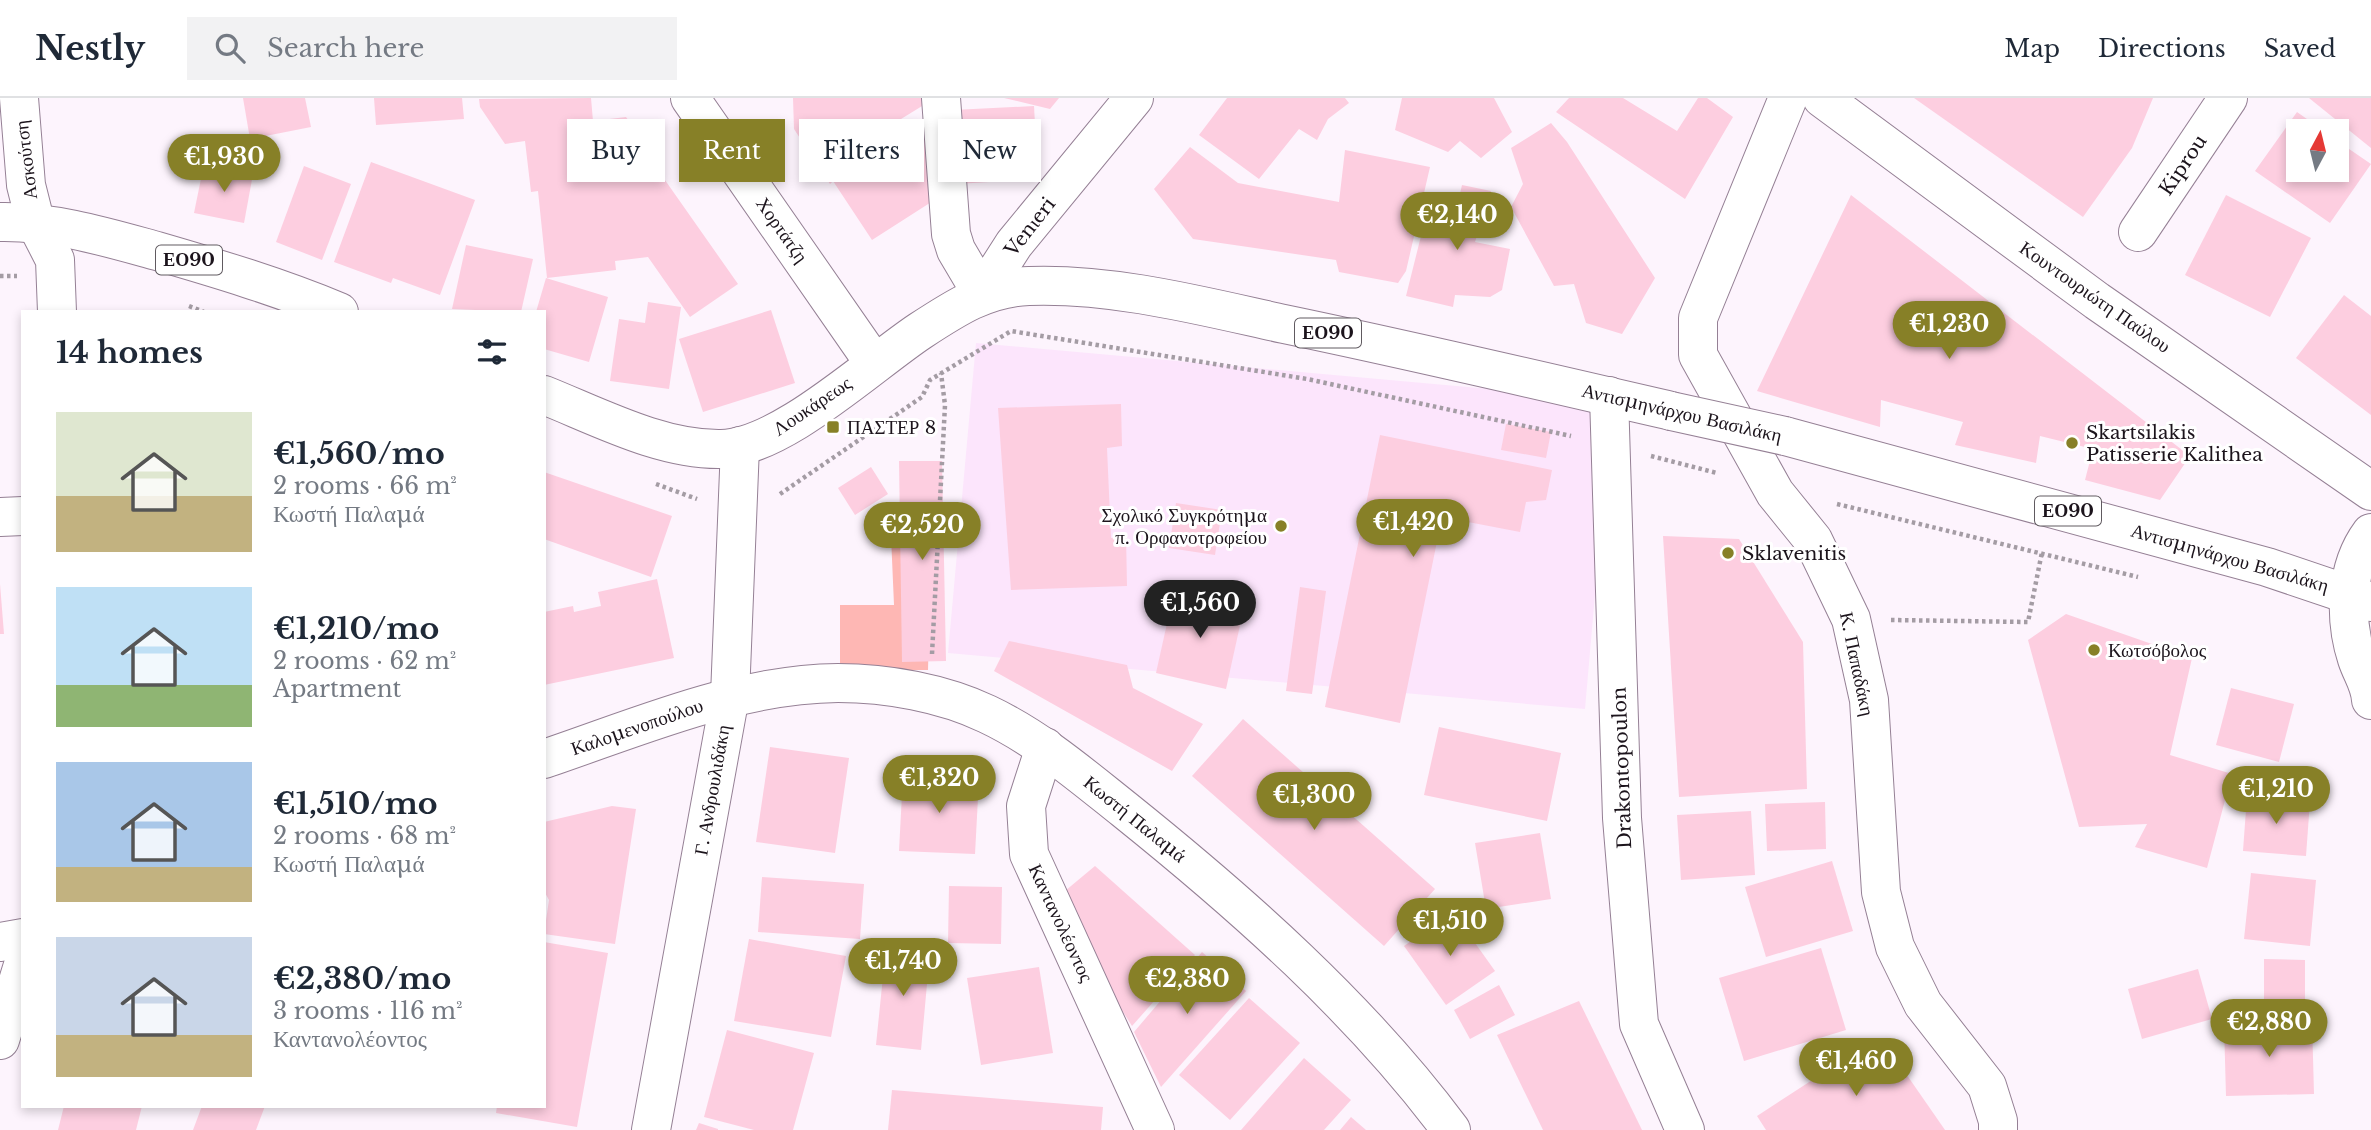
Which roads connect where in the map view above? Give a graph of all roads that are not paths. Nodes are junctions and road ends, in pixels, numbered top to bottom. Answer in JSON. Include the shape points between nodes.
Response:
{"nodes":[{"id":1,"x":19,"y":98,"type":"edge"},
{"id":2,"x":690,"y":98,"type":"edge"},
{"id":3,"x":941,"y":98,"type":"edge"},
{"id":4,"x":1134,"y":98,"type":"edge"},
{"id":5,"x":1788,"y":98,"type":"edge"},
{"id":6,"x":1822,"y":98,"type":"edge"},
{"id":7,"x":2228,"y":98,"type":"edge"},
{"id":8,"x":17,"y":222,"type":"edge"},
{"id":9,"x":2138,"y":232,"type":"dead end"},
{"id":10,"x":982,"y":294,"type":"junction"},
{"id":11,"x":57,"y":310,"type":"edge"},
{"id":12,"x":334,"y":310,"type":"edge"},
{"id":13,"x":874,"y":363,"type":"junction"},
{"id":14,"x":546,"y":396,"type":"edge"},
{"id":15,"x":1609,"y":396,"type":"junction"},
{"id":16,"x":740,"y":446,"type":"junction"},
{"id":17,"x":2371,"y":491,"type":"edge"},
{"id":18,"x":21,"y":516,"type":"edge"},
{"id":19,"x":0,"y":517,"type":"edge"},
{"id":20,"x":2371,"y":533,"type":"edge"},
{"id":21,"x":2360,"y":598,"type":"edge"},
{"id":22,"x":2371,"y":686,"type":"edge"},
{"id":23,"x":730,"y":696,"type":"junction"},
{"id":24,"x":2371,"y":700,"type":"edge"},
{"id":25,"x":1045,"y":747,"type":"junction"},
{"id":26,"x":546,"y":759,"type":"edge"},
{"id":27,"x":21,"y":938,"type":"edge"},
{"id":28,"x":0,"y":942,"type":"edge"},
{"id":29,"x":21,"y":972,"type":"edge"},
{"id":30,"x":0,"y":1040,"type":"edge"},
{"id":31,"x":651,"y":1130,"type":"edge"},
{"id":32,"x":1155,"y":1130,"type":"edge"},
{"id":33,"x":1451,"y":1130,"type":"edge"},
{"id":34,"x":1685,"y":1130,"type":"edge"},
{"id":35,"x":1998,"y":1130,"type":"edge"}],
"edges":[{"from":1,"to":8,"type":"street","name":"Ασκούτση","via":[[26,185]]},
{"from":2,"to":13,"type":"street","name":"Χορτάτζη"},
{"from":3,"to":10,"type":"street","via":[[951,234]]},
{"from":4,"to":10,"type":"street","name":"Venιeri","via":[[1014,244]]},
{"from":5,"to":35,"type":"street","name":"Κ. Παπαδάκη","via":[[1698,318],[1698,355],[1775,493],[1813,540],[1851,619],[1869,700],[1881,892],[1895,947],[1923,1004],[1987,1086]]},
{"from":6,"to":17,"type":"street","name":"Κουντουριώτη Παύλου","via":[[2097,301]]},
{"from":7,"to":9,"type":"street","name":"Kiprou"},
{"from":8,"to":11,"type":"street","name":"Ασκούτση","via":[[55,260]]},
{"from":8,"to":12,"type":"street","number":"ΕΟ90","via":[[124,242],[271,284]]},
{"from":10,"to":13,"type":"street","name":"Λουκάρεως","number":"ΕΟ90"},
{"from":10,"to":15,"type":"street","name":"Αντισμηνάρχου Βασιλάκη","number":"ΕΟ90","via":[[1052,286],[1136,296],[1289,324]]},
{"from":13,"to":16,"type":"street","name":"Λουκάρεως","number":"ΕΟ90","via":[[773,434]]},
{"from":14,"to":16,"type":"street","name":"Λουκάρεως","number":"ΕΟ90","via":[[677,444],[722,449]]},
{"from":15,"to":21,"type":"street","name":"Αντισμηνάρχου Βασιλάκη","number":"ΕΟ90","bridge":true,"via":[[1785,436],[2052,506]]},
{"from":15,"to":34,"type":"street","name":"Drakontopoulon","via":[[1622,818],[1639,1024]]},
{"from":16,"to":23,"type":"street","name":"Γ. Ανδρουλιδάκη"},
{"from":18,"to":19,"type":"street"},
{"from":20,"to":21,"type":"street","via":[[2354,565]]},
{"from":21,"to":22,"type":"street","via":[[2353,642]]},
{"from":22,"to":24,"type":"street"},
{"from":23,"to":25,"type":"street","name":"Κωστή Παλαμά","via":[[838,683],[930,693],[986,713]]},
{"from":23,"to":26,"type":"street","name":"Καλομενοπούλου"},
{"from":23,"to":31,"type":"street","name":"Γ. Ανδρουλιδάκη"},
{"from":25,"to":32,"type":"street","name":"Καντανολέοντος","via":[[1027,806],[1029,854]]},
{"from":25,"to":33,"type":"street","name":"Κωστή Παλαμά","via":[[1174,849],[1262,928],[1347,1010]]},
{"from":27,"to":28,"type":"street"},
{"from":29,"to":30,"type":"street"}]}
